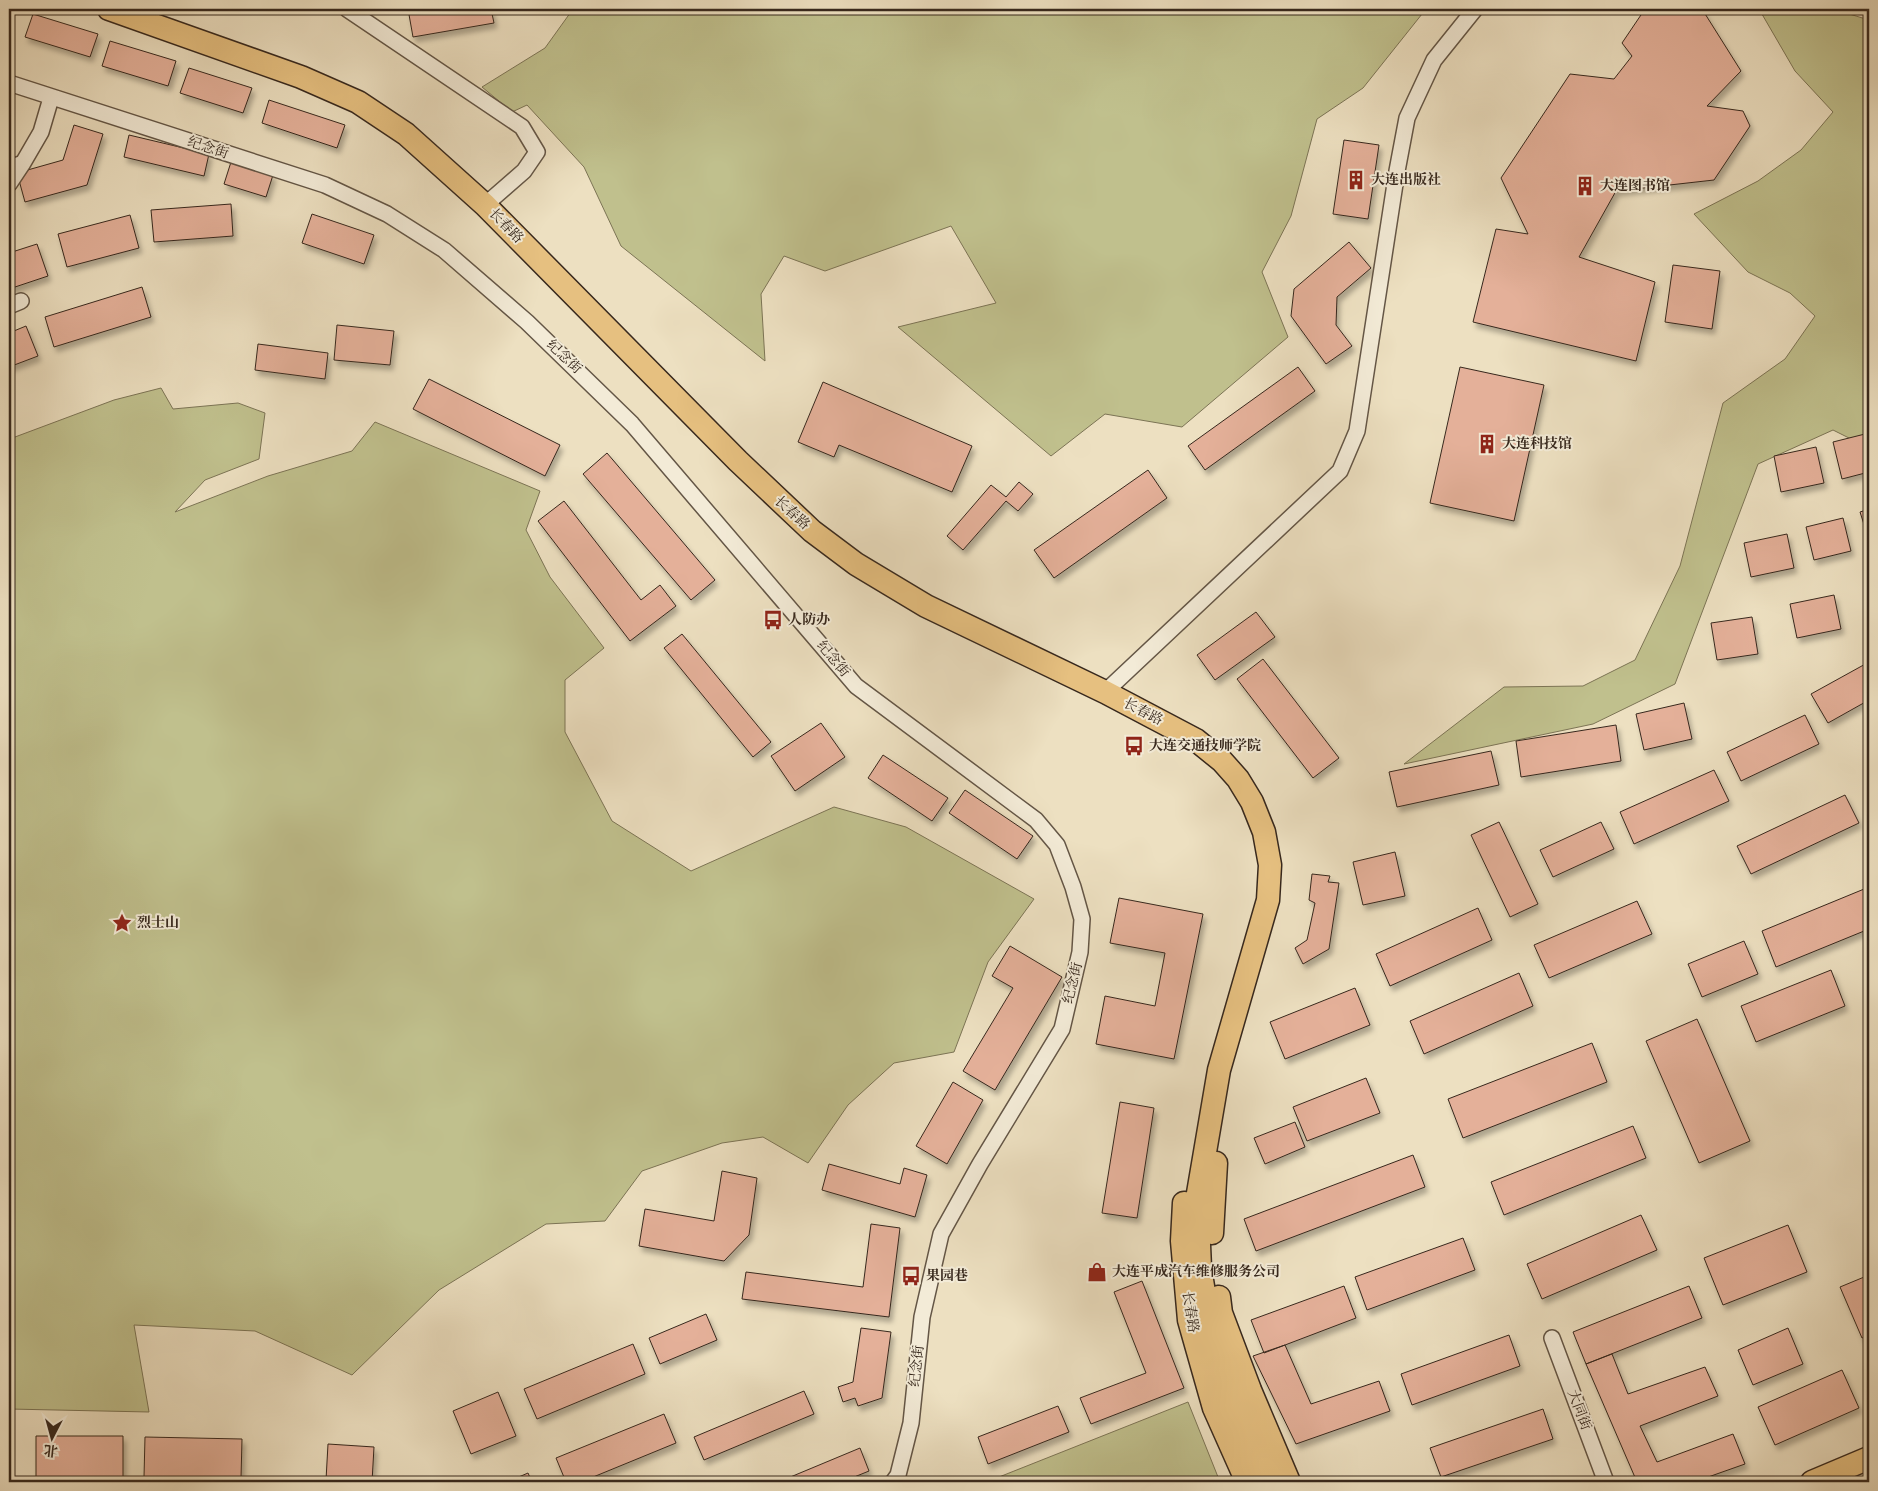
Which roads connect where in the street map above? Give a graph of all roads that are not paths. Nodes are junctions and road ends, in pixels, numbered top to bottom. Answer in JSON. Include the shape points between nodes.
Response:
{"nodes":[{"id":1,"x":109,"y":9,"type":"edge"},
{"id":2,"x":347,"y":9,"type":"edge"},
{"id":3,"x":1475,"y":9,"type":"edge"},
{"id":4,"x":9,"y":83,"type":"edge"},
{"id":5,"x":52,"y":98,"type":"junction"},
{"id":6,"x":23,"y":163,"type":"junction"},
{"id":7,"x":9,"y":168,"type":"edge"},
{"id":8,"x":9,"y":184,"type":"edge"},
{"id":9,"x":485,"y":204,"type":"junction"},
{"id":10,"x":1105,"y":692,"type":"junction"},
{"id":11,"x":1212,"y":1107,"type":"junction"},
{"id":12,"x":1552,"y":1338,"type":"dead end"},
{"id":13,"x":1869,"y":1458,"type":"edge"},
{"id":14,"x":893,"y":1482,"type":"edge"},
{"id":15,"x":1247,"y":1482,"type":"edge"},
{"id":16,"x":1268,"y":1482,"type":"edge"},
{"id":17,"x":1289,"y":1482,"type":"edge"},
{"id":18,"x":1606,"y":1482,"type":"edge"},
{"id":19,"x":1812,"y":1482,"type":"edge"}],
"edges":[{"from":1,"to":9,"type":"main road","name":"长春路","via":[[301,77],[358,102],[406,134]]},
{"from":2,"to":9,"type":"street","via":[[522,127],[537,152],[524,171]]},
{"from":3,"to":10,"type":"street","via":[[1434,60],[1407,118],[1357,430],[1340,471]]},
{"from":4,"to":5,"type":"street","name":"纪念街"},
{"from":5,"to":6,"type":"street","via":[[41,132]]},
{"from":5,"to":14,"type":"street","name":"纪念街","via":[[325,185],[387,214],[444,250],[526,322],[632,424],[856,686],[1036,820],[1057,845],[1082,919],[1080,952],[1062,1029],[941,1234],[922,1317],[911,1423],[898,1475]]},
{"from":6,"to":7,"type":"street"},
{"from":6,"to":8,"type":"street"},
{"from":9,"to":10,"type":"main road","name":"长春路","via":[[738,461],[812,531],[856,564],[926,606]]},
{"from":10,"to":11,"type":"main road","name":"长春路","via":[[1196,740],[1222,761],[1252,802],[1264,832],[1270,865],[1268,900],[1229,1032]]},
{"from":11,"to":15,"type":"main road","name":"长春路","via":[[1192,1148],[1185,1190],[1182,1241],[1186,1290],[1189,1320],[1214,1408]]},
{"from":11,"to":16,"type":"main road","name":"长春路","via":[[1197,1199],[1200,1268],[1210,1329],[1231,1395]]},
{"from":11,"to":17,"type":"main road","name":"长春路","via":[[1216,1134],[1212,1236],[1221,1313]]},
{"from":12,"to":18,"type":"street","name":"大同街"},
{"from":13,"to":19,"type":"main road"}]}
